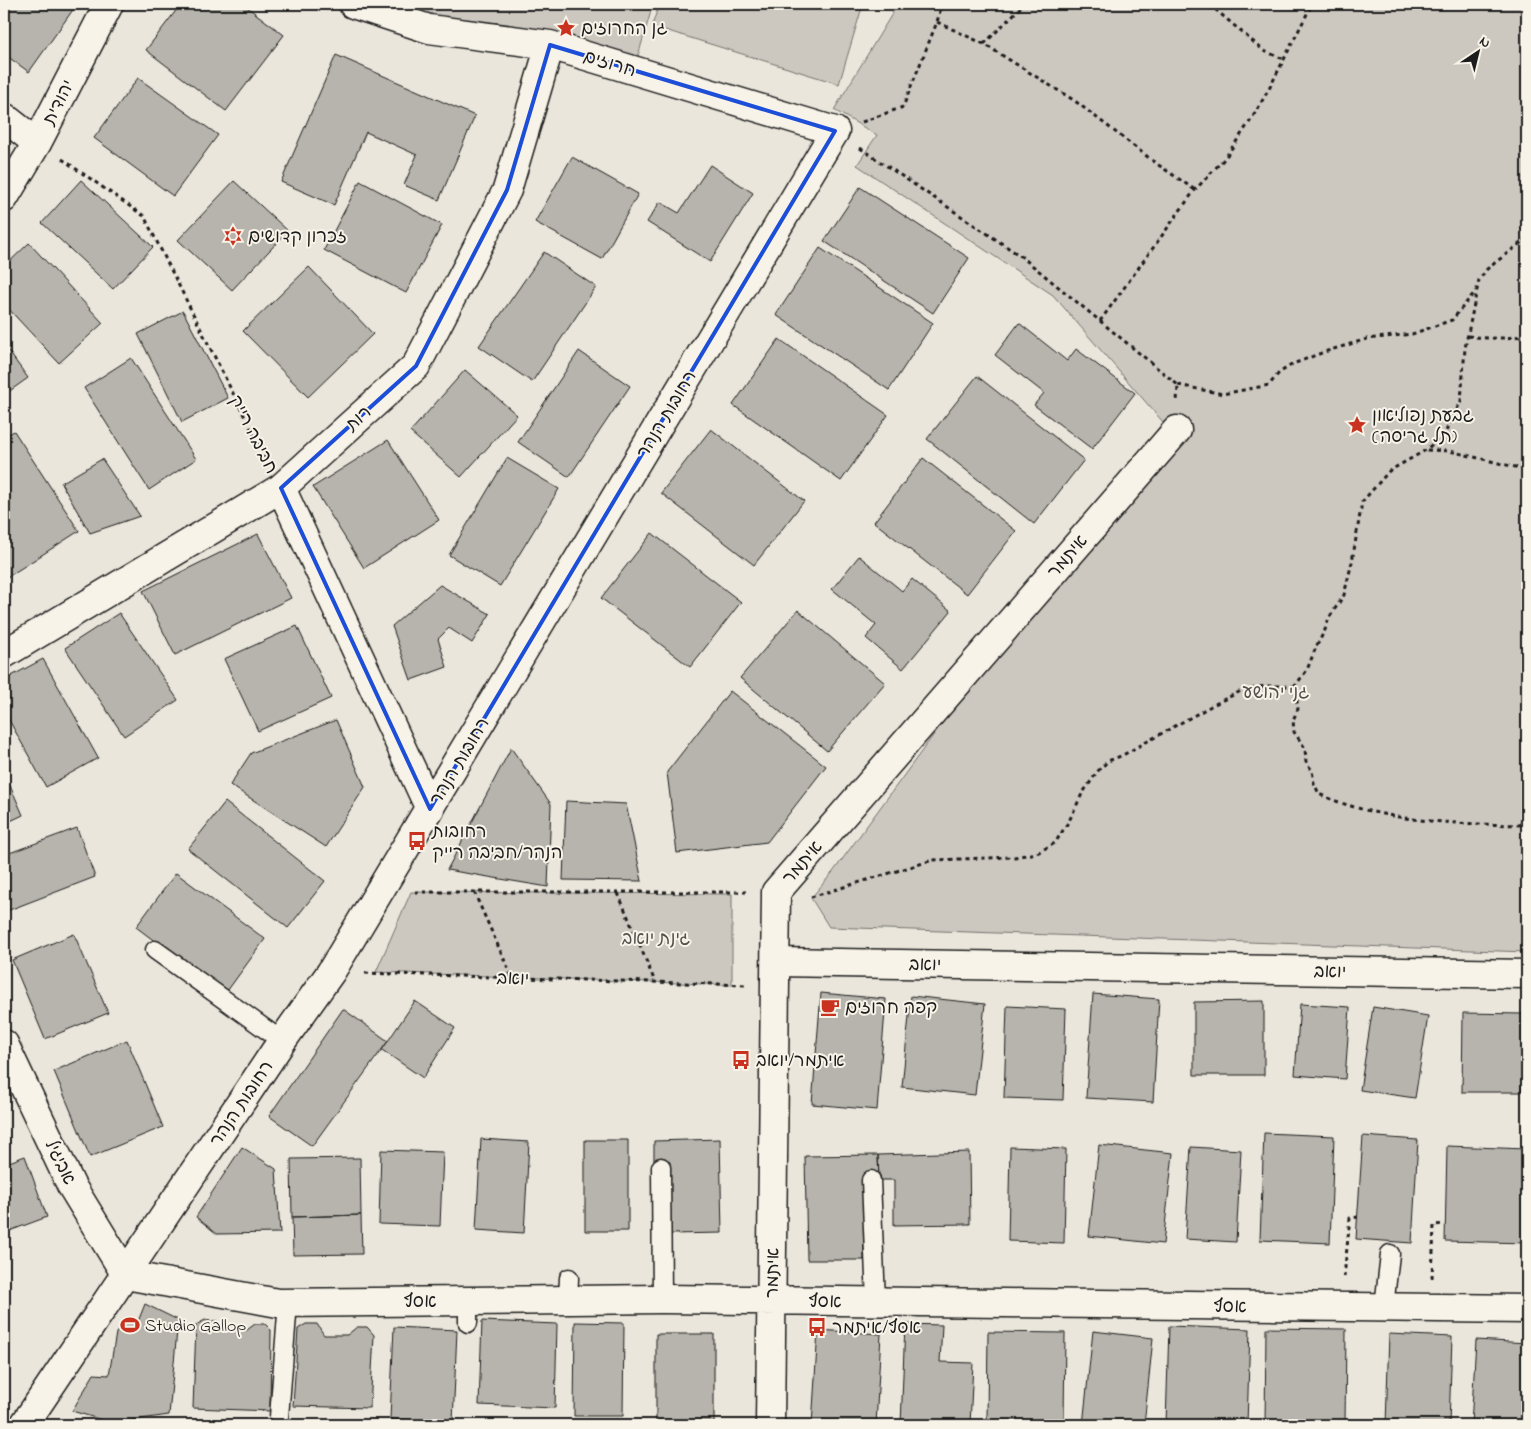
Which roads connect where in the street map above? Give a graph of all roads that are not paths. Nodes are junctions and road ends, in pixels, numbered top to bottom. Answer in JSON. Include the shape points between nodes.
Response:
{"nodes":[{"id":1,"x":109,"y":4,"type":"edge"},
{"id":2,"x":353,"y":4,"type":"edge"},
{"id":3,"x":550,"y":45,"type":"junction"},
{"id":4,"x":4,"y":117,"type":"edge"},
{"id":5,"x":835,"y":131,"type":"joint"},
{"id":6,"x":37,"y":142,"type":"junction"},
{"id":7,"x":4,"y":198,"type":"edge"},
{"id":8,"x":1177,"y":430,"type":"road end"},
{"id":9,"x":281,"y":488,"type":"junction"},
{"id":10,"x":4,"y":654,"type":"edge"},
{"id":11,"x":430,"y":809,"type":"junction"},
{"id":12,"x":155,"y":950,"type":"dead end"},
{"id":13,"x":776,"y":962,"type":"junction"},
{"id":14,"x":1527,"y":974,"type":"edge"},
{"id":15,"x":282,"y":1041,"type":"junction"},
{"id":16,"x":4,"y":1044,"type":"edge"},
{"id":17,"x":661,"y":1167,"type":"dead end"},
{"id":18,"x":870,"y":1180,"type":"dead end"},
{"id":19,"x":1390,"y":1254,"type":"dead end"},
{"id":20,"x":126,"y":1275,"type":"junction"},
{"id":21,"x":662,"y":1299,"type":"junction"},
{"id":22,"x":772,"y":1300,"type":"junction"},
{"id":23,"x":876,"y":1301,"type":"junction"},
{"id":24,"x":288,"y":1302,"type":"junction"},
{"id":25,"x":1384,"y":1307,"type":"junction"},
{"id":26,"x":1527,"y":1309,"type":"edge"},
{"id":27,"x":279,"y":1417,"type":"dead end"},
{"id":28,"x":24,"y":1425,"type":"edge"},
{"id":29,"x":770,"y":1425,"type":"edge"}],
"edges":[{"from":1,"to":6,"type":"street","name":"יהודית"},
{"from":2,"to":3,"type":"street","name":"חרוזים","via":[[429,29]]},
{"from":3,"to":5,"type":"street","name":"חרוזים"},
{"from":3,"to":9,"type":"street","name":"רות","via":[[507,190],[416,366]]},
{"from":4,"to":6,"type":"street"},
{"from":5,"to":11,"type":"street","name":"רחובות הנהר"},
{"from":6,"to":7,"type":"street","name":"יהודית"},
{"from":8,"to":13,"type":"street","name":"איתמר","via":[[785,882]]},
{"from":9,"to":10,"type":"street","name":"רות"},
{"from":9,"to":11,"type":"street","name":"חביבה רייק"},
{"from":11,"to":15,"type":"street","name":"רחובות הנהר","via":[[331,972]]},
{"from":12,"to":15,"type":"lane"},
{"from":13,"to":14,"type":"street","name":"יואב"},
{"from":13,"to":22,"type":"street","name":"איתמר"},
{"from":15,"to":20,"type":"street","name":"רחובות הנהר"},
{"from":16,"to":20,"type":"street","name":"אביגיל","via":[[71,1185]]},
{"from":17,"to":21,"type":"lane"},
{"from":18,"to":23,"type":"lane"},
{"from":19,"to":25,"type":"lane"},
{"from":20,"to":24,"type":"street","name":"אסף"},
{"from":20,"to":28,"type":"street","name":"רחובות הנהר"},
{"from":21,"to":22,"type":"street","name":"אסף"},
{"from":21,"to":24,"type":"street","name":"אסף","via":[[568,1289],[468,1312]]},
{"from":22,"to":23,"type":"street","name":"אסף"},
{"from":22,"to":29,"type":"street","name":"איתמר"},
{"from":23,"to":25,"type":"street","name":"אסף"},
{"from":24,"to":27,"type":"lane"},
{"from":25,"to":26,"type":"street","name":"אסף"}]}
